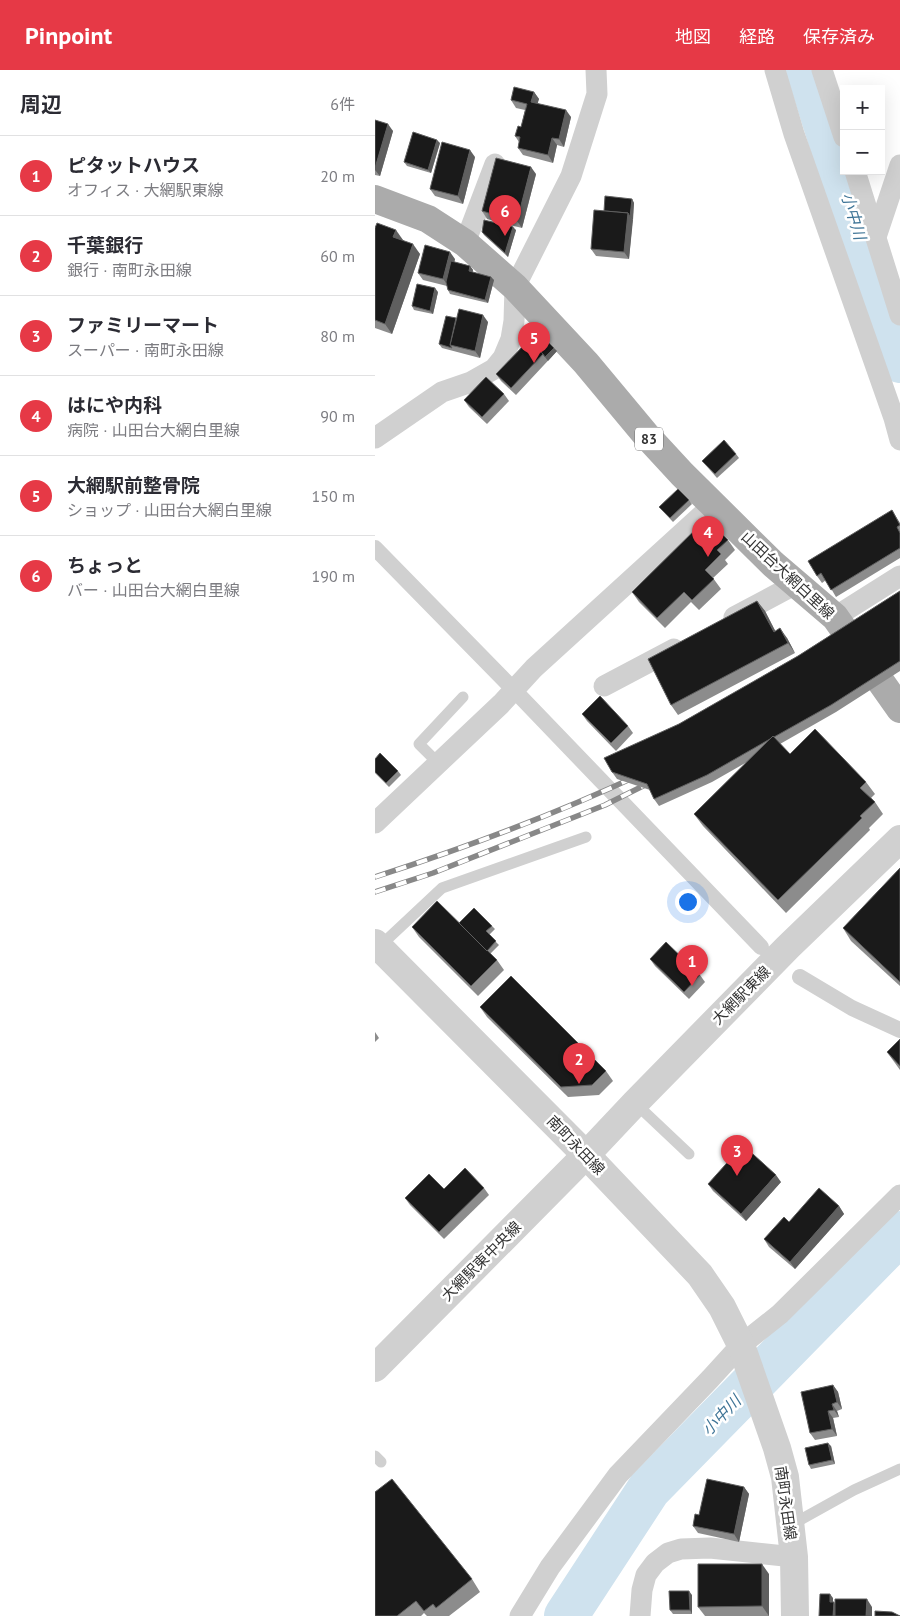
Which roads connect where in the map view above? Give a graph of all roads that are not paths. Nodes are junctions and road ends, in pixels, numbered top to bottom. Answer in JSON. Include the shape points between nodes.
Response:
{"nodes":[{"id":1,"x":596,"y":70,"type":"edge"},
{"id":2,"x":775,"y":70,"type":"edge"},
{"id":3,"x":822,"y":70,"type":"edge"},
{"id":4,"x":842,"y":130,"type":"edge"},
{"id":5,"x":495,"y":164,"type":"edge"},
{"id":6,"x":900,"y":165,"type":"edge"},
{"id":7,"x":856,"y":175,"type":"edge"},
{"id":8,"x":375,"y":199,"type":"edge"},
{"id":9,"x":876,"y":237,"type":"junction"},
{"id":10,"x":465,"y":243,"type":"junction"},
{"id":11,"x":515,"y":287,"type":"junction"},
{"id":12,"x":900,"y":314,"type":"edge"},
{"id":13,"x":375,"y":438,"type":"edge"},
{"id":14,"x":900,"y":440,"type":"edge"},
{"id":15,"x":714,"y":504,"type":"junction"},
{"id":16,"x":375,"y":548,"type":"edge"},
{"id":17,"x":900,"y":576,"type":"edge"},
{"id":18,"x":796,"y":584,"type":"junction"},
{"id":19,"x":835,"y":617,"type":"junction"},
{"id":20,"x":719,"y":625,"type":"edge"},
{"id":21,"x":693,"y":638,"type":"edge"},
{"id":22,"x":604,"y":686,"type":"dead end"},
{"id":23,"x":514,"y":690,"type":"junction"},
{"id":24,"x":463,"y":696,"type":"dead end"},
{"id":25,"x":900,"y":709,"type":"edge"},
{"id":26,"x":439,"y":763,"type":"junction"},
{"id":27,"x":375,"y":823,"type":"edge"},
{"id":28,"x":587,"y":837,"type":"dead end"},
{"id":29,"x":900,"y":839,"type":"edge"},
{"id":30,"x":377,"y":945,"type":"edge"},
{"id":31,"x":761,"y":947,"type":"dead end"},
{"id":32,"x":800,"y":977,"type":"dead end"},
{"id":33,"x":900,"y":1030,"type":"edge"},
{"id":34,"x":635,"y":1103,"type":"junction"},
{"id":35,"x":689,"y":1154,"type":"dead end"},
{"id":36,"x":586,"y":1155,"type":"junction"},
{"id":37,"x":900,"y":1195,"type":"edge"},
{"id":38,"x":745,"y":1356,"type":"junction"},
{"id":39,"x":375,"y":1368,"type":"edge"},
{"id":40,"x":900,"y":1469,"type":"edge"},
{"id":41,"x":791,"y":1525,"type":"junction"},
{"id":42,"x":794,"y":1557,"type":"junction"},
{"id":43,"x":520,"y":1616,"type":"edge"},
{"id":44,"x":640,"y":1616,"type":"edge"},
{"id":45,"x":795,"y":1616,"type":"edge"}],
"edges":[{"from":1,"to":11,"type":"street","via":[[597,94],[571,176]]},
{"from":2,"to":14,"type":"street"},
{"from":3,"to":4,"type":"street"},
{"from":5,"to":10,"type":"street"},
{"from":6,"to":9,"type":"street"},
{"from":7,"to":9,"type":"street"},
{"from":8,"to":10,"type":"main road","name":"山田台大網白里線","number":"83","via":[[428,219]]},
{"from":9,"to":12,"type":"street"},
{"from":10,"to":11,"type":"main road","name":"山田台大網白里線","number":"83"},
{"from":11,"to":13,"type":"street","via":[[511,339],[495,369],[442,392]]},
{"from":11,"to":15,"type":"main road","name":"山田台大網白里線","number":"83","via":[[586,363],[646,436]]},
{"from":15,"to":18,"type":"main road","name":"山田台大網白里線","number":"83"},
{"from":15,"to":23,"type":"street"},
{"from":16,"to":23,"type":"street"},
{"from":17,"to":19,"type":"street"},
{"from":18,"to":19,"type":"main road","name":"山田台大網白里線","number":"83"},
{"from":18,"to":20,"type":"street"},
{"from":19,"to":25,"type":"main road","name":"山田台大網白里線","number":"83"},
{"from":21,"to":22,"type":"street"},
{"from":23,"to":26,"type":"street"},
{"from":23,"to":31,"type":"street"},
{"from":24,"to":26,"type":"lane","via":[[419,744]]},
{"from":26,"to":27,"type":"street"},
{"from":28,"to":30,"type":"lane","via":[[442,888]]},
{"from":29,"to":34,"type":"street","name":"大網駅東線","via":[[788,947]]},
{"from":30,"to":36,"type":"street","name":"南町永田線"},
{"from":32,"to":33,"type":"street","via":[[852,1008]]},
{"from":34,"to":35,"type":"lane"},
{"from":34,"to":36,"type":"street","name":"大網駅東線"},
{"from":36,"to":38,"type":"street","name":"南町永田線","via":[[700,1275],[722,1308]]},
{"from":36,"to":39,"type":"street","name":"大網駅東中央線"},
{"from":37,"to":38,"type":"street","via":[[780,1314]]},
{"from":38,"to":41,"type":"street","name":"南町永田線","via":[[785,1477]]},
{"from":38,"to":43,"type":"street","via":[[710,1379],[618,1475],[550,1567]]},
{"from":40,"to":41,"type":"lane"},
{"from":41,"to":42,"type":"street","name":"南町永田線"},
{"from":42,"to":44,"type":"street","via":[[710,1548],[681,1549],[655,1563],[646,1575]]},
{"from":42,"to":45,"type":"street","name":"南町永田線"}]}
